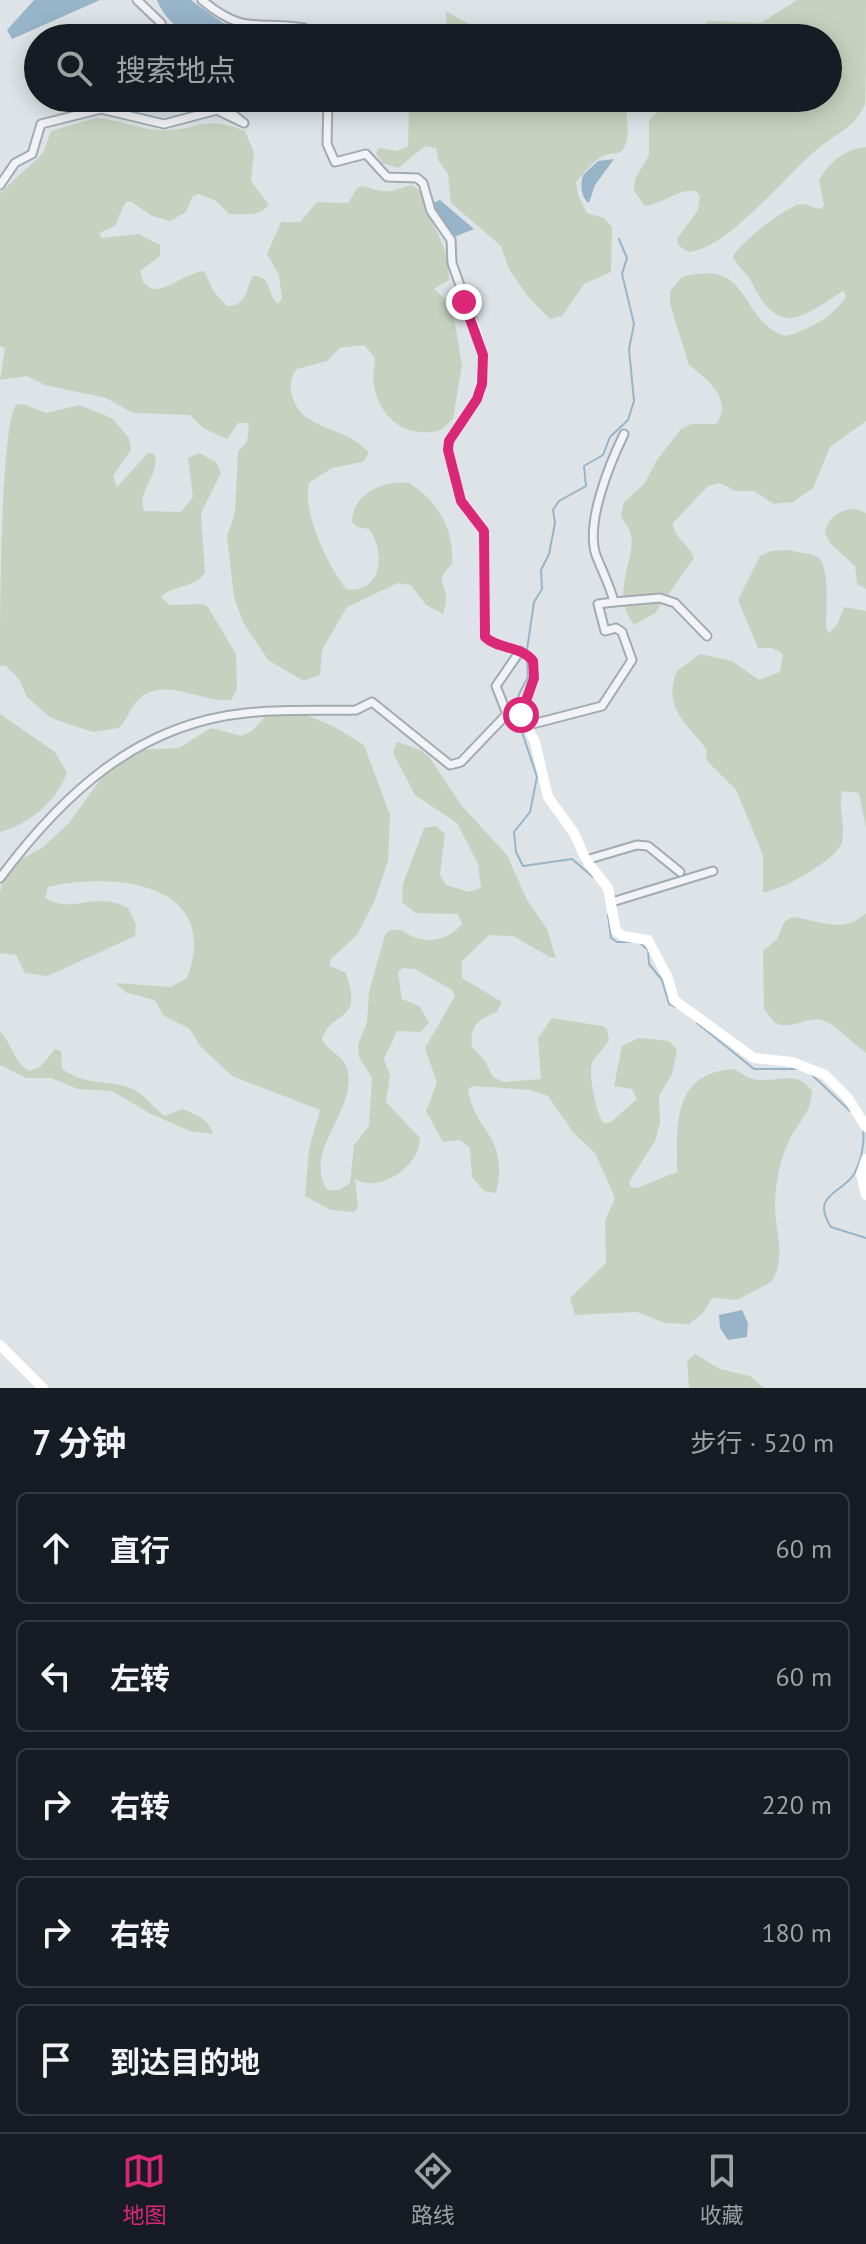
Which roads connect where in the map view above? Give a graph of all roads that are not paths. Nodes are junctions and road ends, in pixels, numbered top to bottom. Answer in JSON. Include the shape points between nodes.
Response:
{"nodes":[{"id":1,"x":137,"y":0,"type":"edge"},
{"id":2,"x":202,"y":0,"type":"edge"},
{"id":3,"x":161,"y":24,"type":"edge"},
{"id":4,"x":241,"y":24,"type":"edge"},
{"id":5,"x":89,"y":112,"type":"edge"},
{"id":6,"x":114,"y":112,"type":"edge"},
{"id":7,"x":209,"y":112,"type":"edge"},
{"id":8,"x":221,"y":112,"type":"edge"},
{"id":9,"x":230,"y":112,"type":"edge"},
{"id":10,"x":328,"y":112,"type":"edge"},
{"id":11,"x":0,"y":185,"type":"edge"},
{"id":12,"x":473,"y":322,"type":"joint"},
{"id":13,"x":624,"y":434,"type":"dead end"},
{"id":14,"x":614,"y":602,"type":"junction"},
{"id":15,"x":707,"y":636,"type":"dead end"},
{"id":16,"x":525,"y":654,"type":"junction"},
{"id":17,"x":525,"y":726,"type":"junction"},
{"id":18,"x":586,"y":860,"type":"junction"},
{"id":19,"x":713,"y":871,"type":"dead end"},
{"id":20,"x":680,"y":872,"type":"dead end"},
{"id":21,"x":0,"y":878,"type":"edge"},
{"id":22,"x":612,"y":902,"type":"junction"},
{"id":23,"x":866,"y":1127,"type":"edge"},
{"id":24,"x":866,"y":1159,"type":"edge"},
{"id":25,"x":866,"y":1195,"type":"edge"},
{"id":26,"x":0,"y":1345,"type":"edge"},
{"id":27,"x":43,"y":1388,"type":"edge"}],
"edges":[{"from":1,"to":3,"type":"street"},
{"from":2,"to":4,"type":"street"},
{"from":5,"to":11,"type":"street","via":[[41,124],[32,154],[15,163]]},
{"from":6,"to":7,"type":"street","via":[[164,124]]},
{"from":8,"to":9,"type":"street","via":[[244,123]]},
{"from":10,"to":12,"type":"street","via":[[327,144],[335,162],[366,154],[387,177],[423,183],[431,211],[451,240],[452,263]]},
{"from":12,"to":16,"type":"street","via":[[483,355],[480,393],[448,450],[461,501],[484,531],[485,637]]},
{"from":13,"to":14,"type":"street","via":[[596,513],[595,553]]},
{"from":14,"to":15,"type":"street","via":[[660,598],[675,603]]},
{"from":14,"to":17,"type":"street","via":[[598,604],[605,631],[622,632],[632,660],[616,689],[602,706]]},
{"from":16,"to":17,"type":"street","via":[[534,678],[521,715]]},
{"from":16,"to":21,"type":"street","via":[[496,686],[507,714],[461,762],[450,765],[372,702],[356,710],[245,713],[183,727],[135,746],[96,776]]},
{"from":17,"to":18,"type":"street","via":[[544,769],[545,791]]},
{"from":18,"to":20,"type":"street","via":[[648,846]]},
{"from":18,"to":22,"type":"street","via":[[605,883]]},
{"from":19,"to":22,"type":"street"},
{"from":22,"to":23,"type":"street","via":[[616,931],[648,940],[674,1000],[754,1058],[792,1062],[825,1075]]},
{"from":24,"to":25,"type":"street","via":[[861,1174]]},
{"from":26,"to":27,"type":"street"}]}
